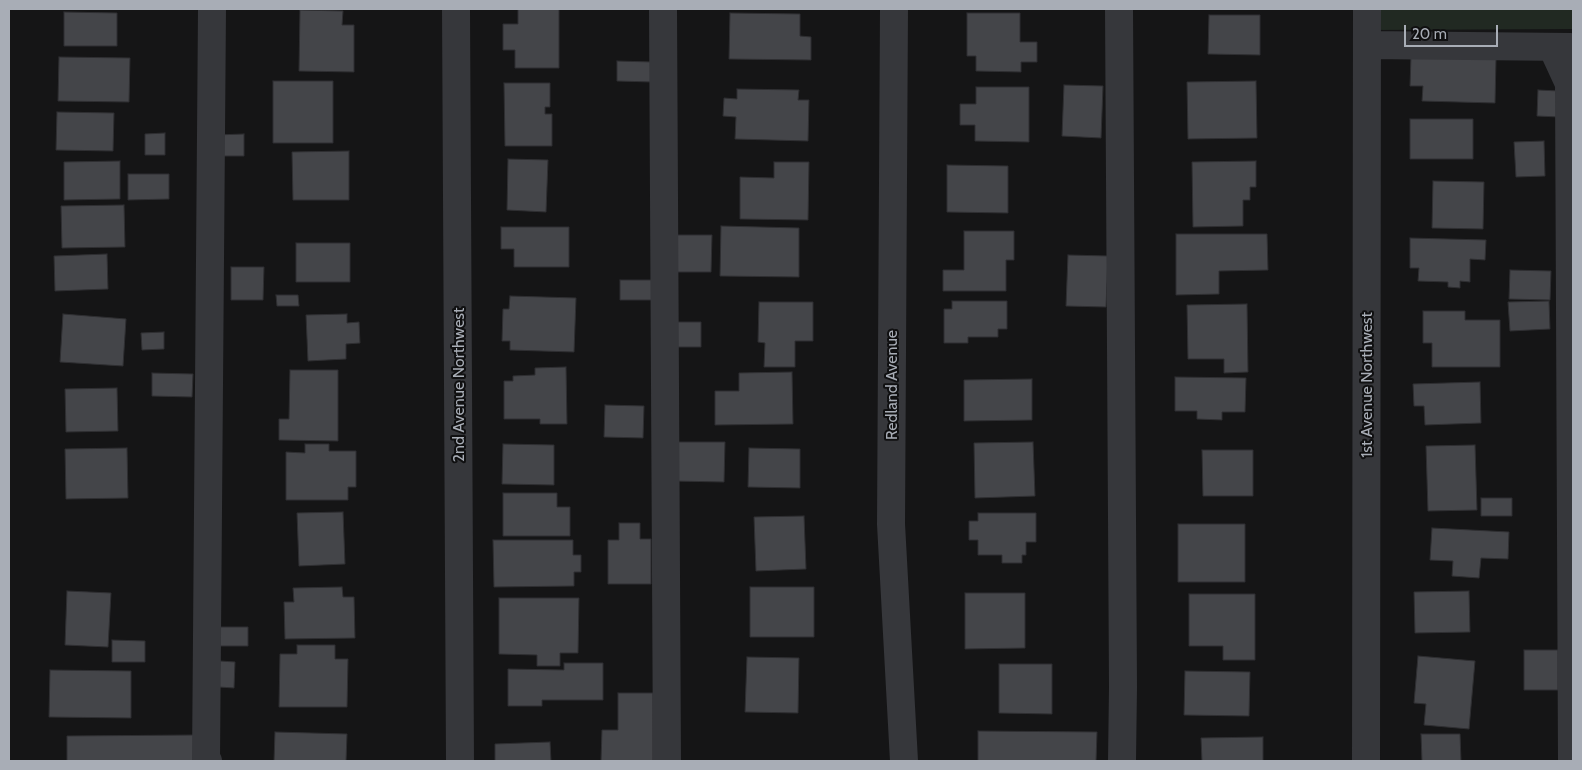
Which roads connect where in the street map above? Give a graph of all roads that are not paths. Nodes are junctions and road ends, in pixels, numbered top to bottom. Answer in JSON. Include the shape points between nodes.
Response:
{"nodes":[{"id":1,"x":212,"y":9,"type":"edge"},
{"id":2,"x":456,"y":9,"type":"edge"},
{"id":3,"x":663,"y":9,"type":"edge"},
{"id":4,"x":894,"y":9,"type":"edge"},
{"id":5,"x":1120,"y":9,"type":"edge"},
{"id":6,"x":1367,"y":9,"type":"edge"},
{"id":7,"x":1367,"y":45,"type":"junction"},
{"id":8,"x":1563,"y":47,"type":"edge"},
{"id":9,"x":208,"y":761,"type":"edge"},
{"id":10,"x":460,"y":761,"type":"edge"},
{"id":11,"x":667,"y":761,"type":"edge"},
{"id":12,"x":904,"y":761,"type":"edge"},
{"id":13,"x":1122,"y":761,"type":"edge"},
{"id":14,"x":1366,"y":761,"type":"edge"},
{"id":15,"x":1572,"y":761,"type":"edge"}],
"edges":[{"from":1,"to":9,"type":"street"},
{"from":2,"to":10,"type":"street","name":"2nd Avenue Northwest"},
{"from":3,"to":11,"type":"street"},
{"from":4,"to":12,"type":"street","name":"Redland Avenue","via":[[891,524]]},
{"from":5,"to":13,"type":"street"},
{"from":6,"to":7,"type":"street","name":"1st Avenue Northwest"},
{"from":7,"to":8,"type":"street"},
{"from":7,"to":14,"type":"street","name":"1st Avenue Northwest"},
{"from":8,"to":15,"type":"street","via":[[1570,84]]}]}
